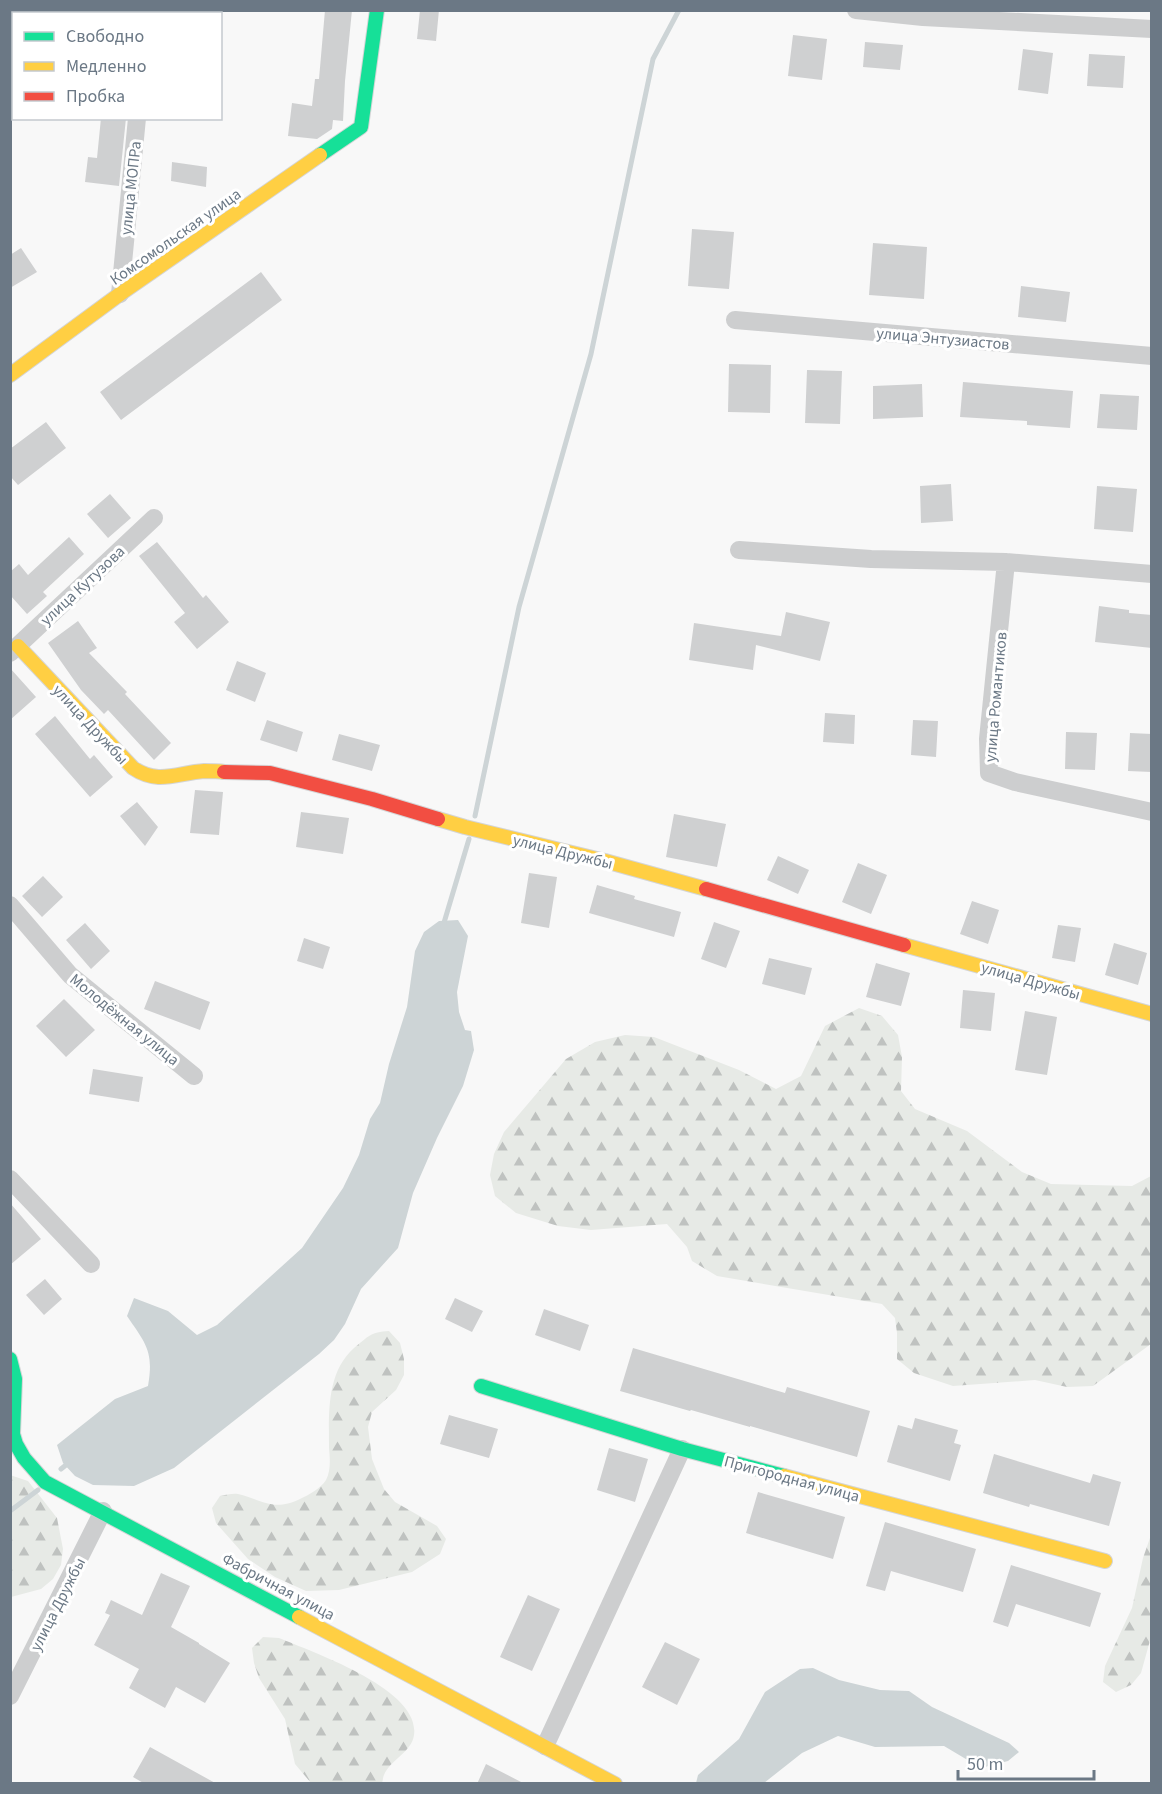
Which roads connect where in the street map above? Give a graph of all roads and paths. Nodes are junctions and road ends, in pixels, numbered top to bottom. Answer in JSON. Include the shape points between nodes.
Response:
{"nodes":[{"id":1,"x":377,"y":10,"type":"edge"},
{"id":2,"x":856,"y":10,"type":"edge"},
{"id":3,"x":1152,"y":29,"type":"edge"},
{"id":4,"x":137,"y":120,"type":"edge"},
{"id":5,"x":120,"y":294,"type":"junction"},
{"id":6,"x":735,"y":320,"type":"dead end"},
{"id":7,"x":1152,"y":357,"type":"edge"},
{"id":8,"x":10,"y":375,"type":"edge"},
{"id":9,"x":154,"y":518,"type":"dead end"},
{"id":10,"x":739,"y":550,"type":"dead end"},
{"id":11,"x":1006,"y":562,"type":"junction"},
{"id":12,"x":1152,"y":574,"type":"edge"},
{"id":13,"x":14,"y":650,"type":"edge"},
{"id":14,"x":1152,"y":812,"type":"edge"},
{"id":15,"x":10,"y":905,"type":"edge"},
{"id":16,"x":1152,"y":1014,"type":"edge"},
{"id":17,"x":194,"y":1076,"type":"dead end"},
{"id":18,"x":10,"y":1179,"type":"edge"},
{"id":19,"x":91,"y":1264,"type":"dead end"},
{"id":20,"x":10,"y":1359,"type":"edge"},
{"id":21,"x":481,"y":1386,"type":"dead end"},
{"id":22,"x":682,"y":1449,"type":"junction"},
{"id":23,"x":103,"y":1512,"type":"junction"},
{"id":24,"x":1105,"y":1560,"type":"dead end"},
{"id":25,"x":10,"y":1696,"type":"edge"},
{"id":26,"x":545,"y":1746,"type":"junction"},
{"id":27,"x":615,"y":1784,"type":"edge"}],
"edges":[{"from":1,"to":5,"type":"street","name":"Комсомольская улица","via":[[361,127]]},
{"from":2,"to":3,"type":"street"},
{"from":4,"to":5,"type":"street","name":"улица МОПРа"},
{"from":5,"to":8,"type":"street","name":"Комсомольская улица"},
{"from":6,"to":7,"type":"street","name":"улица Энтузиастов"},
{"from":9,"to":13,"type":"street","name":"улица Кутузова"},
{"from":10,"to":11,"type":"street","via":[[871,559]]},
{"from":11,"to":12,"type":"street"},
{"from":11,"to":14,"type":"street","name":"улица Романтиков","via":[[988,739],[989,773]]},
{"from":13,"to":16,"type":"street","name":"улица Дружбы","via":[[133,768],[151,777],[206,771],[270,773],[605,861]]},
{"from":15,"to":17,"type":"street","name":"Молодёжная улица","via":[[70,975]]},
{"from":18,"to":19,"type":"street"},
{"from":20,"to":23,"type":"street","name":"Фабричная улица","via":[[15,1379],[13,1434],[24,1458],[45,1482]]},
{"from":21,"to":22,"type":"street","name":"Пригородная улица"},
{"from":22,"to":24,"type":"street","name":"Пригородная улица"},
{"from":22,"to":26,"type":"street"},
{"from":23,"to":25,"type":"street","name":"улица Дружбы"},
{"from":23,"to":26,"type":"street","name":"Фабричная улица"},
{"from":26,"to":27,"type":"street","name":"Фабричная улица"}]}
